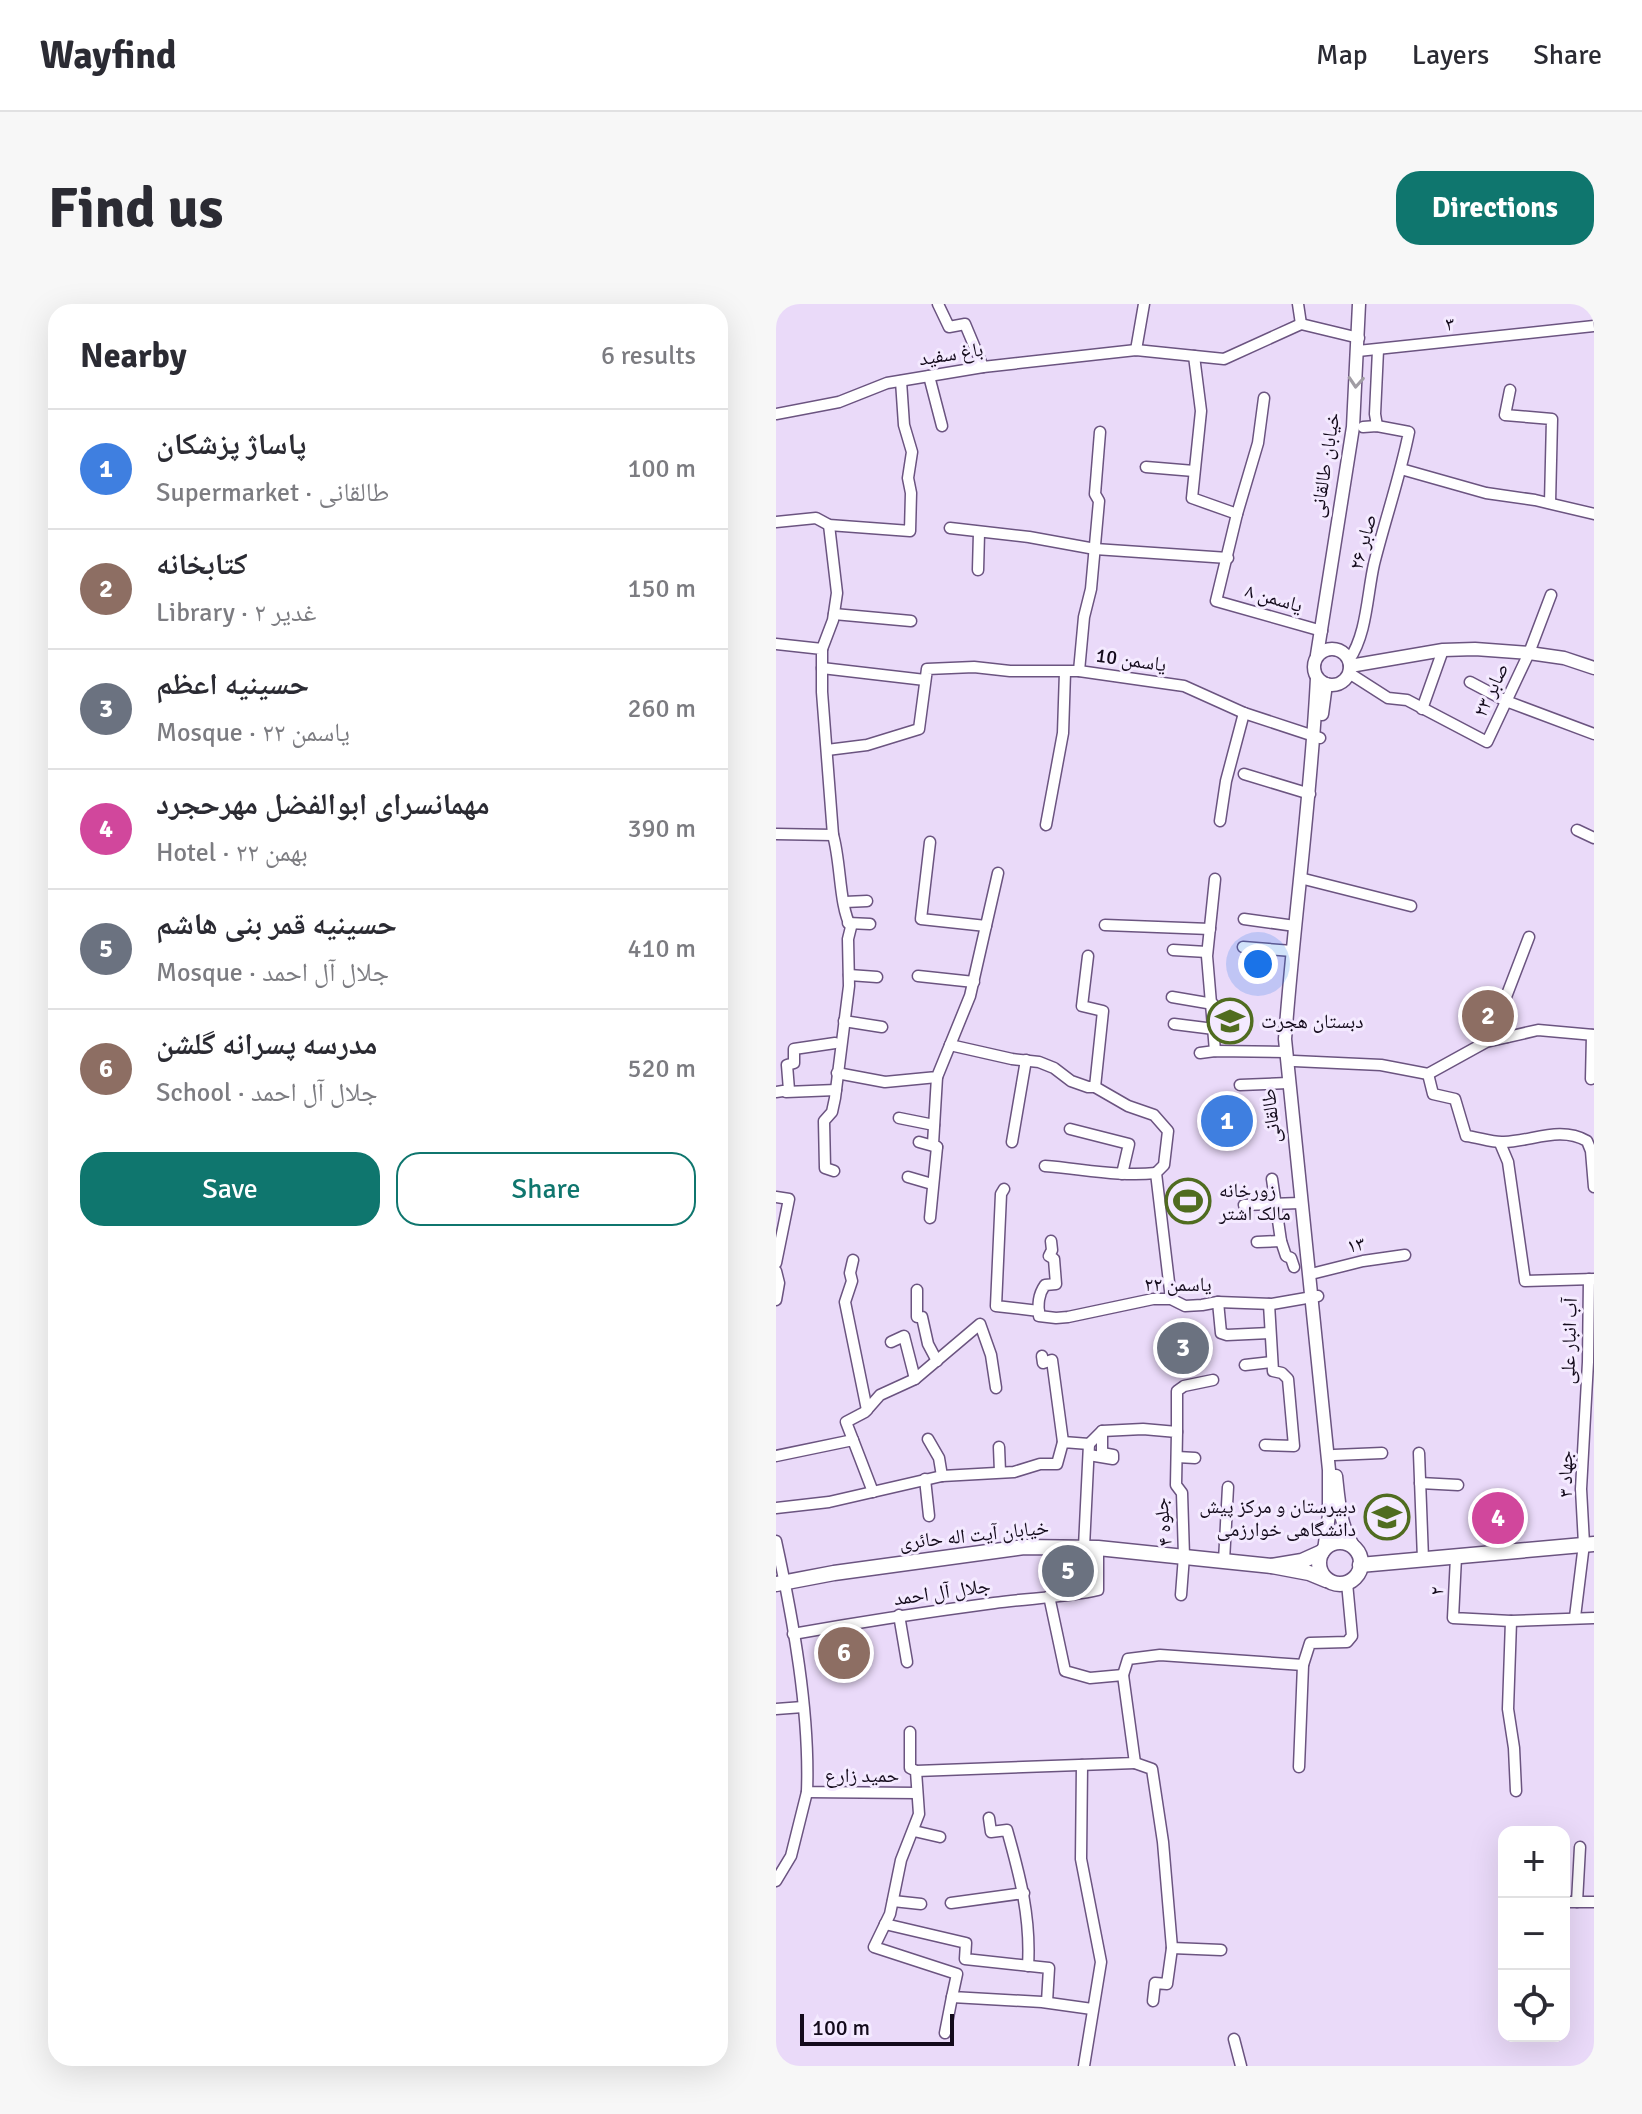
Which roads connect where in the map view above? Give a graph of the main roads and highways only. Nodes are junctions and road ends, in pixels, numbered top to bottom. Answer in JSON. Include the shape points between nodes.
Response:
{"nodes":[{"id":1,"x":1589,"y":1544,"type":"edge"},
{"id":2,"x":1323,"y":1551,"type":"junction"},
{"id":3,"x":1360,"y":1565,"type":"junction"},
{"id":4,"x":1272,"y":1566,"type":"junction"},
{"id":5,"x":1327,"y":1580,"type":"junction"},
{"id":6,"x":780,"y":1583,"type":"edge"}],
"edges":[{"from":1,"to":3,"type":"main road"},
{"from":2,"to":3,"type":"main road","via":[[1343,1543],[1355,1549]]},
{"from":2,"to":4,"type":"main road"},
{"from":2,"to":5,"type":"main road","via":[[1320,1569]]},
{"from":3,"to":5,"type":"main road","via":[[1347,1583]]},
{"from":4,"to":5,"type":"main road"},
{"from":4,"to":6,"type":"main road","name":"خیابان آیت اله حائری","via":[[1091,1548],[1024,1547]]}]}
